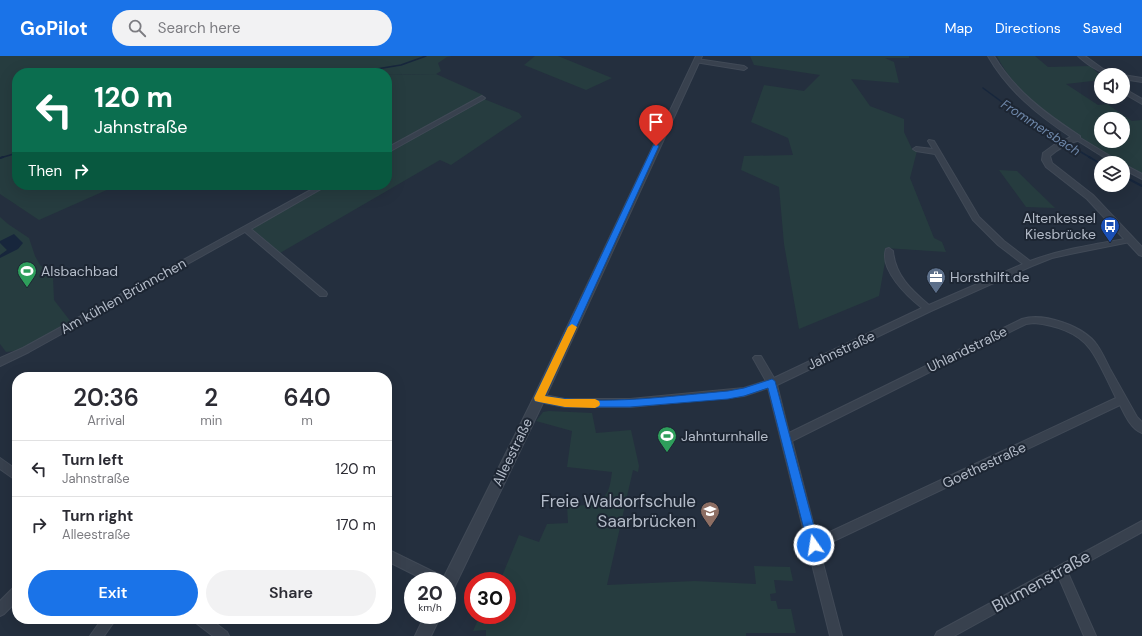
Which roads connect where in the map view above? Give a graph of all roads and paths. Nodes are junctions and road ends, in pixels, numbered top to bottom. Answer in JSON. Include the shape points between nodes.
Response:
{"nodes":[{"id":1,"x":991,"y":56,"type":"edge"},
{"id":2,"x":1081,"y":56,"type":"edge"},
{"id":3,"x":698,"y":59,"type":"edge"},
{"id":4,"x":744,"y":68,"type":"dead end"},
{"id":5,"x":1098,"y":68,"type":"edge"},
{"id":6,"x":1130,"y":78,"type":"edge"},
{"id":7,"x":1142,"y":80,"type":"edge"},
{"id":8,"x":1130,"y":94,"type":"edge"},
{"id":9,"x":482,"y":98,"type":"dead end"},
{"id":10,"x":1142,"y":102,"type":"edge"},
{"id":11,"x":1077,"y":138,"type":"junction"},
{"id":12,"x":931,"y":140,"type":"dead end"},
{"id":13,"x":392,"y":148,"type":"edge"},
{"id":14,"x":916,"y":149,"type":"dead end"},
{"id":15,"x":937,"y":152,"type":"junction"},
{"id":16,"x":1107,"y":156,"type":"edge"},
{"id":17,"x":1130,"y":170,"type":"edge"},
{"id":18,"x":1142,"y":177,"type":"edge"},
{"id":19,"x":316,"y":190,"type":"edge"},
{"id":20,"x":245,"y":228,"type":"junction"},
{"id":21,"x":1130,"y":240,"type":"junction"},
{"id":22,"x":889,"y":252,"type":"dead end"},
{"id":23,"x":1142,"y":253,"type":"edge"},
{"id":24,"x":1029,"y":264,"type":"junction"},
{"id":25,"x":322,"y":294,"type":"dead end"},
{"id":26,"x":928,"y":309,"type":"junction"},
{"id":27,"x":2,"y":358,"type":"edge"},
{"id":28,"x":758,"y":358,"type":"dead end"},
{"id":29,"x":772,"y":383,"type":"junction"},
{"id":30,"x":539,"y":398,"type":"junction"},
{"id":31,"x":1122,"y":400,"type":"junction"},
{"id":32,"x":1142,"y":429,"type":"edge"},
{"id":33,"x":786,"y":439,"type":"junction"},
{"id":34,"x":0,"y":463,"type":"edge"},
{"id":35,"x":12,"y":472,"type":"edge"},
{"id":36,"x":1142,"y":526,"type":"edge"},
{"id":37,"x":814,"y":545,"type":"junction"},
{"id":38,"x":392,"y":558,"type":"edge"},
{"id":39,"x":1061,"y":570,"type":"junction"},
{"id":40,"x":419,"y":572,"type":"edge"},
{"id":41,"x":452,"y":572,"type":"edge"},
{"id":42,"x":12,"y":597,"type":"edge"},
{"id":43,"x":0,"y":610,"type":"edge"},
{"id":44,"x":106,"y":624,"type":"edge"},
{"id":45,"x":207,"y":624,"type":"edge"},
{"id":46,"x":429,"y":624,"type":"edge"},
{"id":47,"x":96,"y":636,"type":"edge"},
{"id":48,"x":223,"y":636,"type":"edge"},
{"id":49,"x":423,"y":636,"type":"edge"},
{"id":50,"x":836,"y":636,"type":"edge"},
{"id":51,"x":941,"y":636,"type":"edge"},
{"id":52,"x":1090,"y":636,"type":"edge"}],
"edges":[{"from":1,"to":11,"type":"street","via":[[1023,97],[1042,114]]},
{"from":2,"to":5,"type":"street"},
{"from":3,"to":4,"type":"street"},
{"from":3,"to":30,"type":"street","name":"Alleestraße"},
{"from":6,"to":7,"type":"street"},
{"from":8,"to":10,"type":"street"},
{"from":9,"to":13,"type":"street"},
{"from":11,"to":16,"type":"street"},
{"from":11,"to":21,"type":"street","via":[[1056,146],[1046,155],[1046,160],[1090,197]]},
{"from":12,"to":15,"type":"street"},
{"from":14,"to":15,"type":"street"},
{"from":15,"to":24,"type":"street","via":[[976,218],[1001,243]]},
{"from":17,"to":18,"type":"street"},
{"from":19,"to":20,"type":"street","name":"Am kühlen Brünnchen"},
{"from":20,"to":25,"type":"street"},
{"from":20,"to":27,"type":"street","name":"Am kühlen Brünnchen","via":[[26,350]]},
{"from":21,"to":23,"type":"street"},
{"from":21,"to":24,"type":"street","name":"Jahnstraße","via":[[1075,250]]},
{"from":22,"to":26,"type":"street","via":[[890,263],[908,292]]},
{"from":24,"to":26,"type":"street","name":"Jahnstraße"},
{"from":26,"to":29,"type":"street","name":"Jahnstraße"},
{"from":28,"to":29,"type":"street"},
{"from":29,"to":30,"type":"street","name":"Jahnstraße","via":[[728,395],[630,403],[565,403]]},
{"from":29,"to":33,"type":"street"},
{"from":30,"to":41,"type":"street","name":"Alleestraße"},
{"from":31,"to":32,"type":"street","via":[[1133,420]]},
{"from":31,"to":33,"type":"street","name":"Uhlandstraße","via":[[1093,346],[1086,339],[1047,321],[1025,320]]},
{"from":31,"to":37,"type":"street","name":"Goethestraße"},
{"from":33,"to":37,"type":"street"},
{"from":34,"to":35,"type":"street"},
{"from":36,"to":39,"type":"street","name":"Blumenstraße"},
{"from":37,"to":50,"type":"street"},
{"from":38,"to":40,"type":"street"},
{"from":39,"to":51,"type":"street","name":"Blumenstraße"},
{"from":39,"to":52,"type":"street"},
{"from":42,"to":43,"type":"street"},
{"from":44,"to":47,"type":"street"},
{"from":45,"to":48,"type":"street"},
{"from":46,"to":49,"type":"street"}]}
